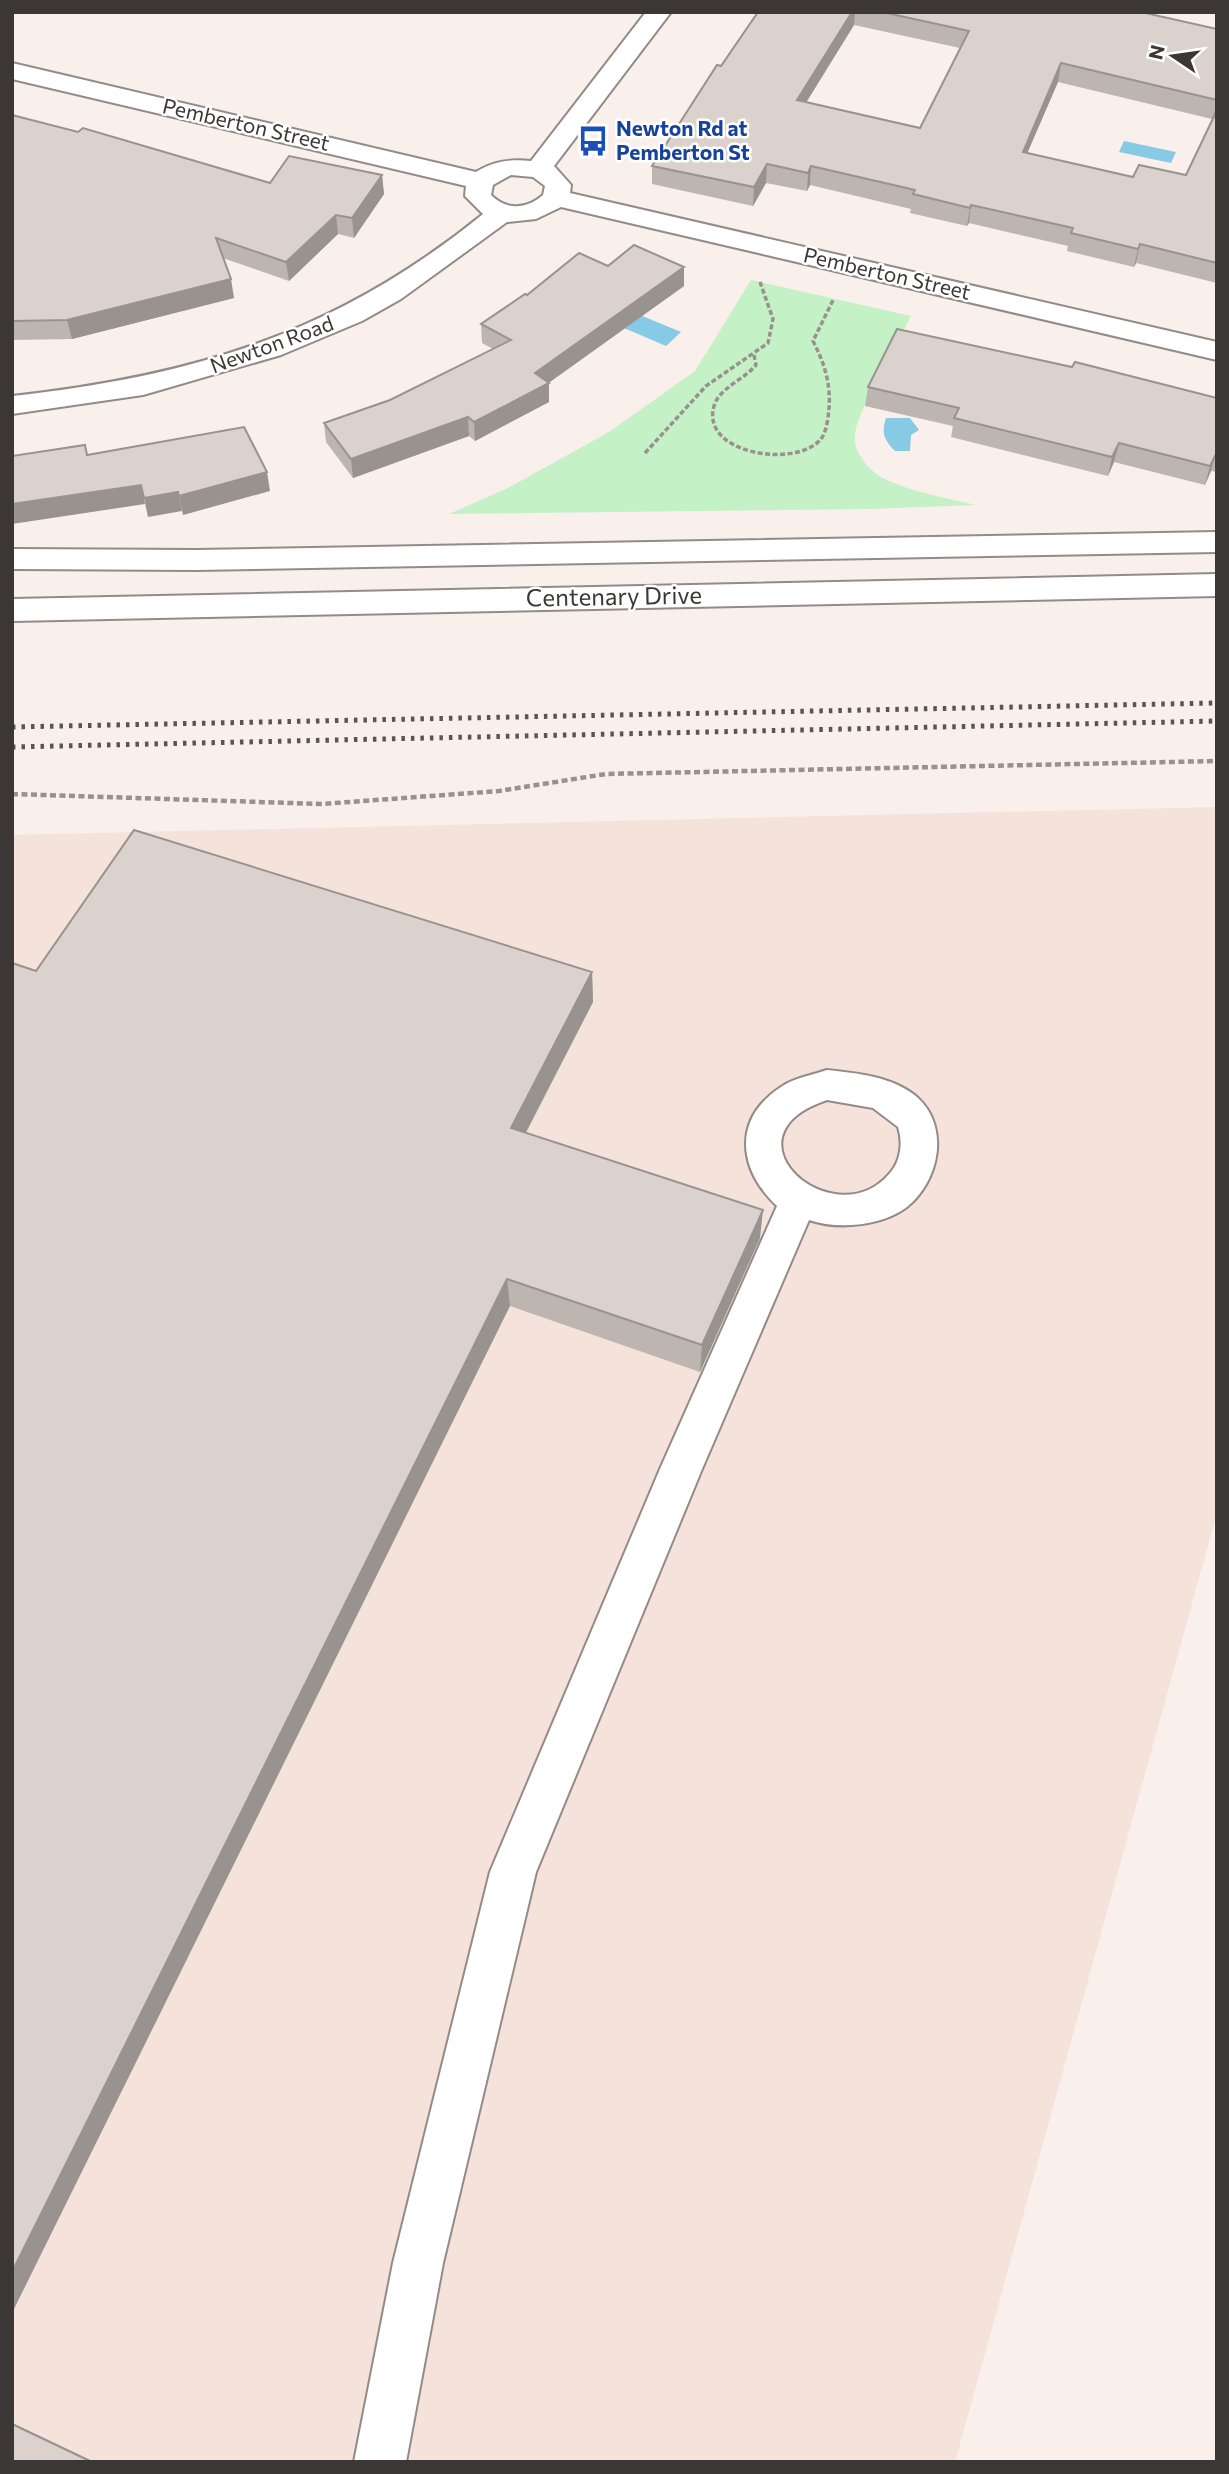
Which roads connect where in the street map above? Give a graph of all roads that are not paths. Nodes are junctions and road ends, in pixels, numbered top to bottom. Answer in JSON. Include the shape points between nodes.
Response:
{"nodes":[{"id":1,"x":659,"y":12,"type":"edge"},
{"id":2,"x":12,"y":71,"type":"edge"},
{"id":3,"x":538,"y":169,"type":"junction"},
{"id":4,"x":480,"y":181,"type":"junction"},
{"id":5,"x":556,"y":198,"type":"junction"},
{"id":6,"x":501,"y":213,"type":"junction"},
{"id":7,"x":1217,"y":351,"type":"edge"},
{"id":8,"x":12,"y":405,"type":"edge"},
{"id":9,"x":1217,"y":542,"type":"edge"},
{"id":10,"x":12,"y":559,"type":"edge"},
{"id":11,"x":1217,"y":585,"type":"edge"},
{"id":12,"x":12,"y":610,"type":"edge"},
{"id":13,"x":798,"y":1201,"type":"dead end"},
{"id":14,"x":380,"y":2462,"type":"edge"}],
"edges":[{"from":1,"to":3,"type":"main road"},
{"from":2,"to":4,"type":"main road","name":"Pemberton Street"},
{"from":3,"to":4,"type":"main road","via":[[511,167]]},
{"from":3,"to":5,"type":"main road","via":[[558,185]]},
{"from":4,"to":6,"type":"main road","via":[[478,197]]},
{"from":5,"to":6,"type":"main road","via":[[528,214]]},
{"from":5,"to":7,"type":"main road","name":"Pemberton Street"},
{"from":6,"to":8,"type":"main road","name":"Newton Road","via":[[395,291],[302,336],[177,377]]},
{"from":9,"to":10,"type":"main road","name":"Centenary Drive"},
{"from":11,"to":12,"type":"main road","name":"Centenary Drive"},
{"from":13,"to":14,"type":"main road","via":[[513,1872],[418,2263]]}]}
